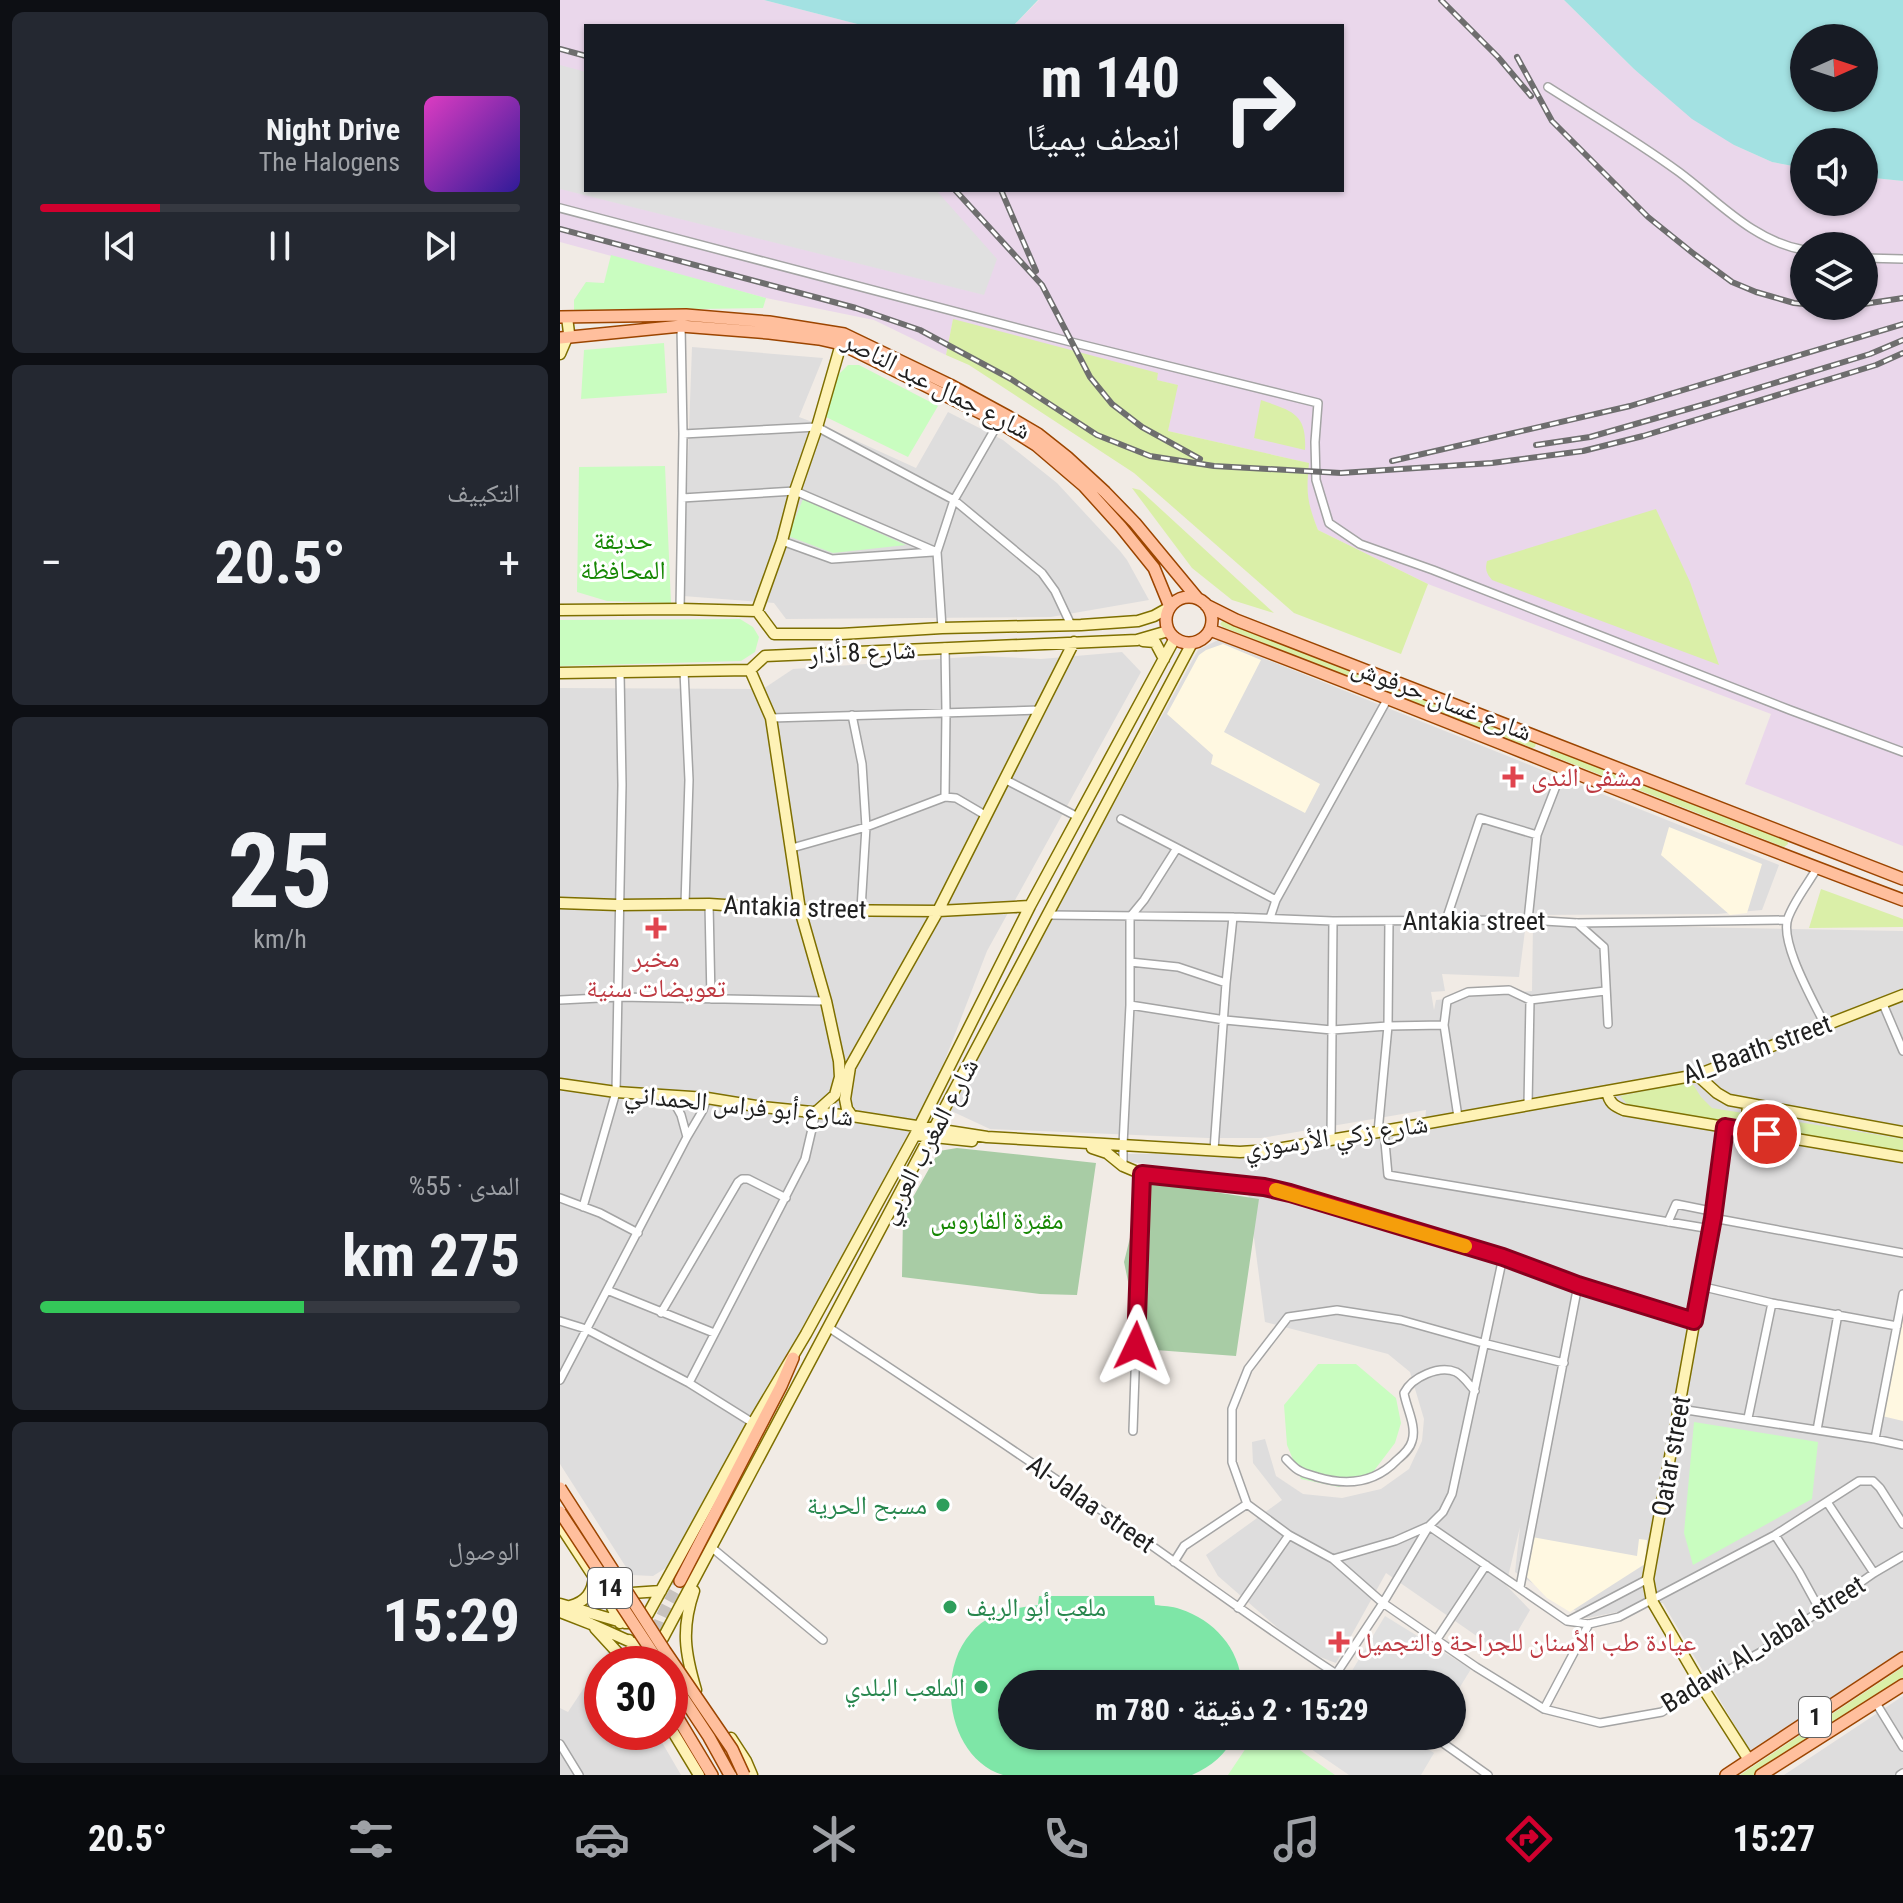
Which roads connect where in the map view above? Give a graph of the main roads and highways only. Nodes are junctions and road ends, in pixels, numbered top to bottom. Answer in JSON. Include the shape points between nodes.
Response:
{"nodes":[{"id":1,"x":563,"y":317,"type":"edge"},
{"id":2,"x":564,"y":338,"type":"edge"},
{"id":3,"x":1202,"y":602,"type":"junction"},
{"id":4,"x":1170,"y":607,"type":"junction"},
{"id":5,"x":1210,"y":630,"type":"junction"},
{"id":6,"x":1546,"y":740,"type":"junction"},
{"id":7,"x":1540,"y":757,"type":"junction"},
{"id":8,"x":1799,"y":861,"type":"junction"},
{"id":9,"x":1889,"y":873,"type":"junction"},
{"id":10,"x":1903,"y":879,"type":"edge"},
{"id":11,"x":1903,"y":900,"type":"edge"},
{"id":12,"x":793,"y":1358,"type":"road end"},
{"id":13,"x":560,"y":1488,"type":"edge"},
{"id":14,"x":560,"y":1512,"type":"edge"},
{"id":15,"x":680,"y":1581,"type":"tunnel mouth"},
{"id":16,"x":648,"y":1646,"type":"edge"},
{"id":17,"x":1903,"y":1658,"type":"edge"},
{"id":18,"x":1903,"y":1685,"type":"edge"},
{"id":19,"x":688,"y":1707,"type":"edge"},
{"id":20,"x":688,"y":1735,"type":"edge"},
{"id":21,"x":1764,"y":1774,"type":"edge"},
{"id":22,"x":712,"y":1775,"type":"edge"},
{"id":23,"x":730,"y":1775,"type":"edge"},
{"id":24,"x":744,"y":1775,"type":"edge"},
{"id":25,"x":1726,"y":1775,"type":"edge"}],
"edges":[{"from":1,"to":3,"type":"main road","name":"شارع جمال عبد الناصر","via":[[686,315],[844,334],[1038,434],[1105,492]]},
{"from":2,"to":4,"type":"main road","name":"شارع جمال عبد الناصر","via":[[681,326],[841,344],[1036,445],[1121,527],[1154,568]]},
{"from":3,"to":4,"type":"main road","via":[[1183,598]]},
{"from":3,"to":5,"type":"main road","via":[[1212,617]]},
{"from":3,"to":6,"type":"main road","name":"شارع غسان حرفوش","via":[[1236,620]]},
{"from":4,"to":5,"type":"main road","via":[[1166,618],[1180,642],[1203,639]]},
{"from":5,"to":7,"type":"main road","name":"شارع غسان حرفوش"},
{"from":6,"to":7,"type":"main road"},
{"from":6,"to":9,"type":"main road","name":"شارع غسان حرفوش"},
{"from":7,"to":8,"type":"main road","name":"شارع غسان حرفوش"},
{"from":8,"to":9,"type":"main road","via":[[1798,853],[1809,848],[1847,865]]},
{"from":8,"to":11,"type":"main road","name":"شارع غسان حرفوش"},
{"from":9,"to":10,"type":"main road","name":"شارع غسان حرفوش"},
{"from":12,"to":15,"type":"main road"},
{"from":13,"to":24,"type":"main road","number":"14","bridge":true},
{"from":14,"to":16,"type":"main road","number":"14","bridge":true},
{"from":17,"to":25,"type":"main road","number":"1"},
{"from":18,"to":21,"type":"main road","number":"1"},
{"from":19,"to":23,"type":"main road","bridge":true},
{"from":20,"to":22,"type":"main road"}]}
